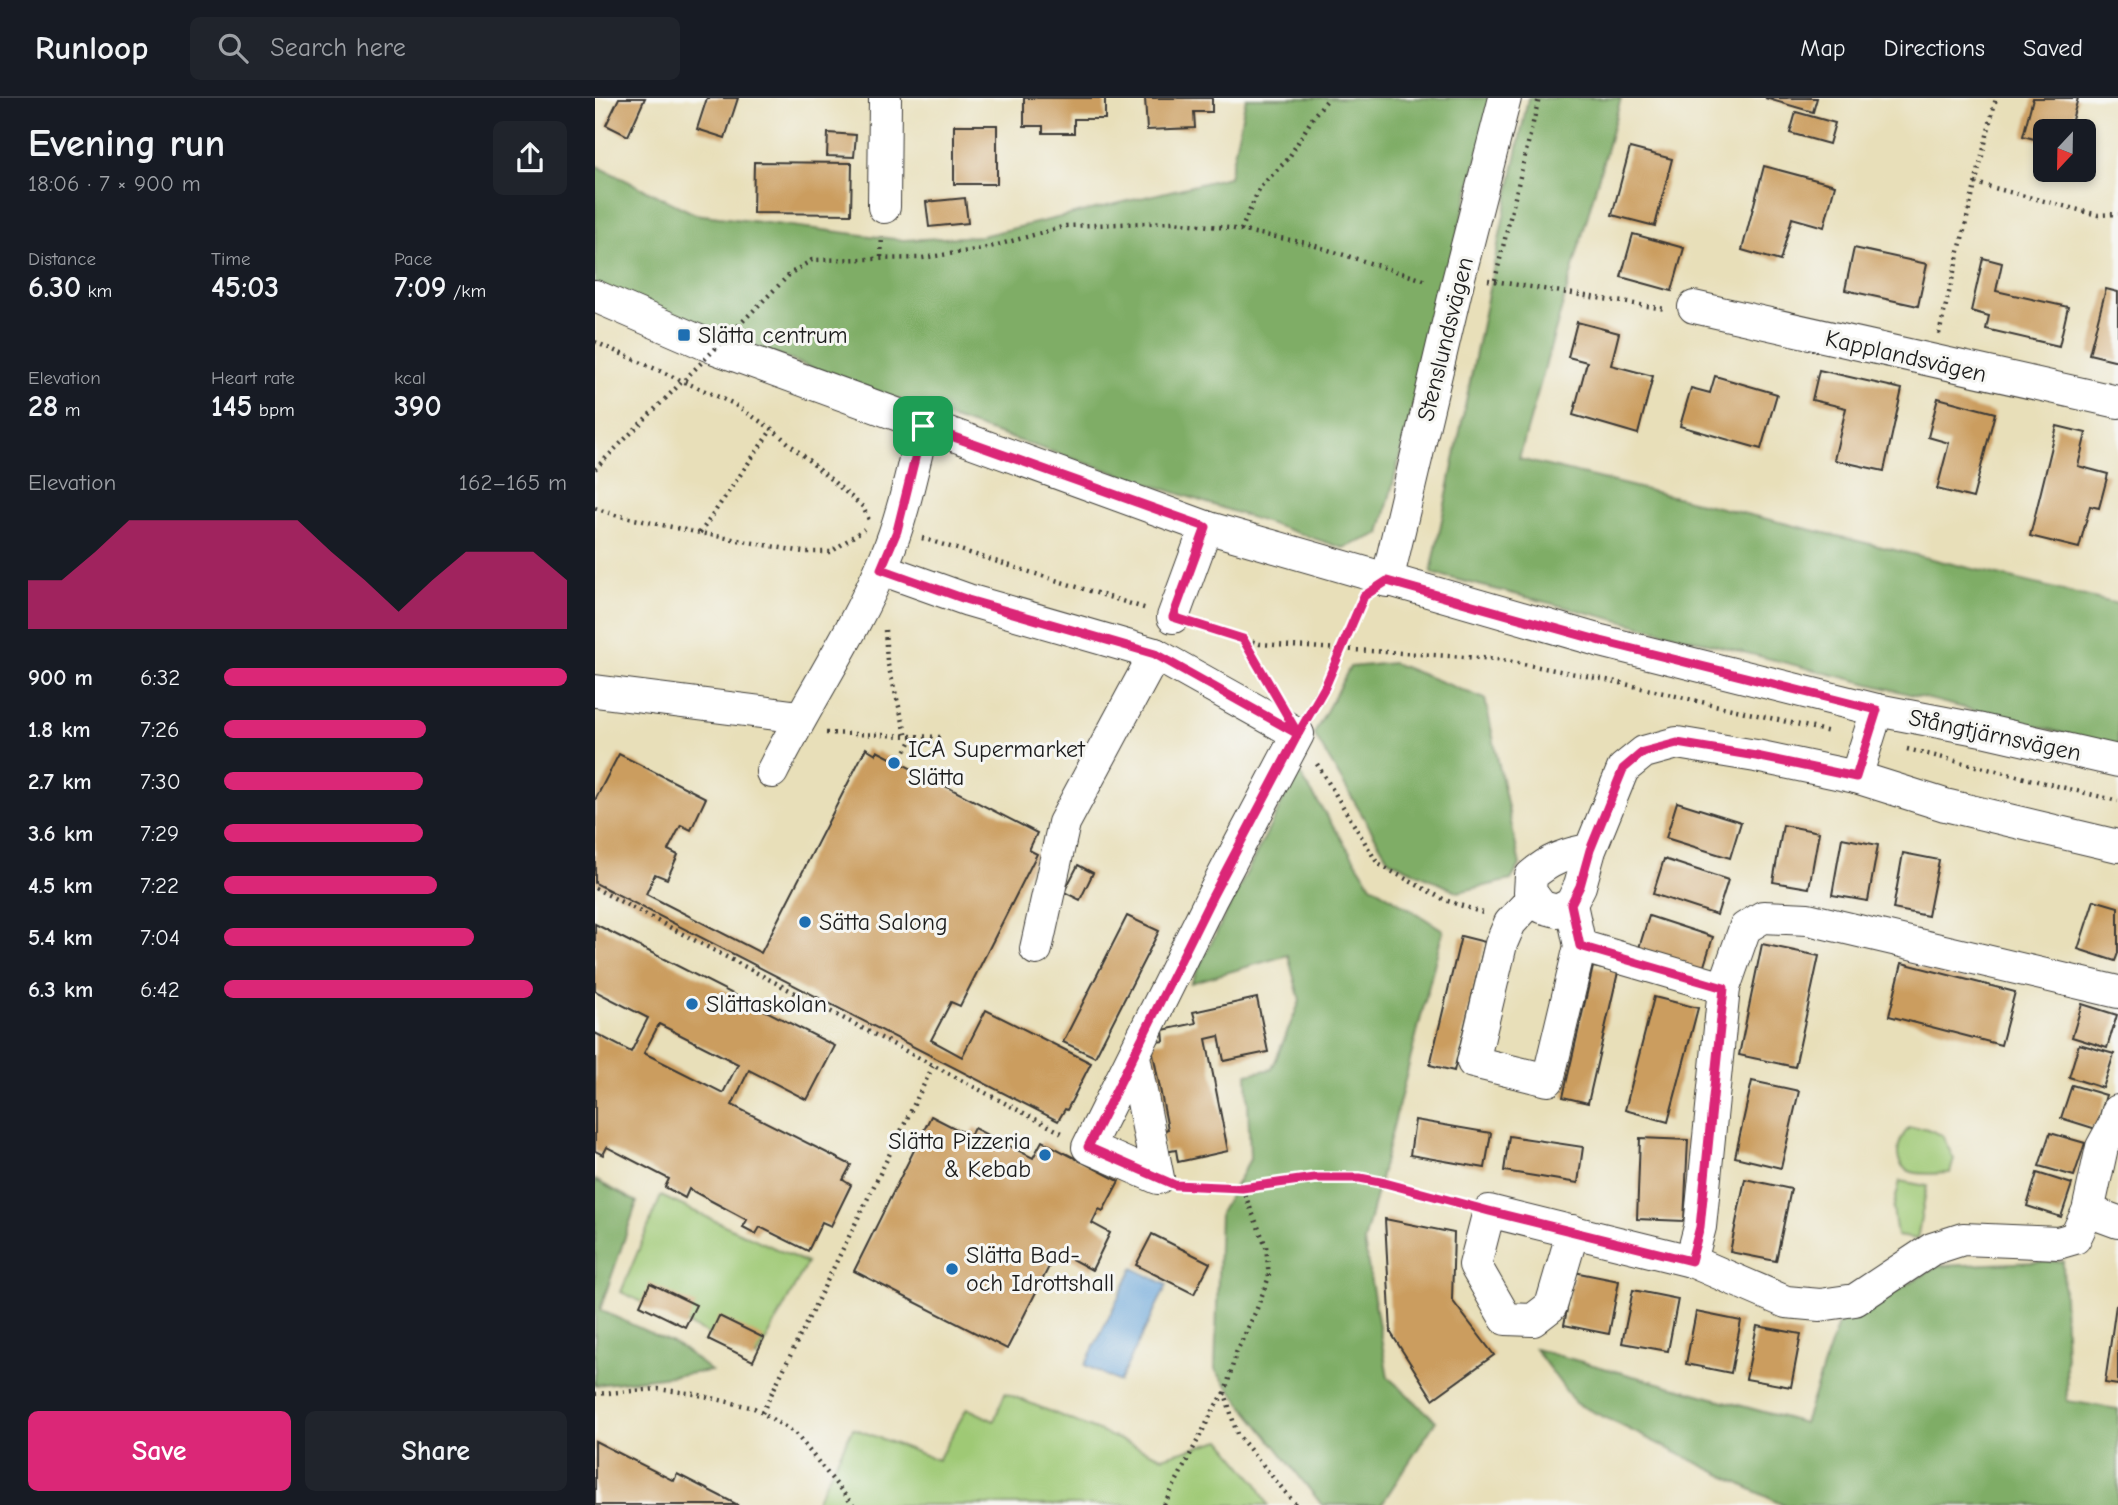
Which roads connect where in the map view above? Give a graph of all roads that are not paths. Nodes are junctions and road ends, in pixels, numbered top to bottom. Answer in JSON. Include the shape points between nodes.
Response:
{"nodes":[{"id":1,"x":885,"y":98,"type":"edge"},
{"id":2,"x":1505,"y":98,"type":"edge"},
{"id":3,"x":884,"y":207,"type":"dead end"},
{"id":4,"x":595,"y":296,"type":"edge"},
{"id":5,"x":1694,"y":307,"type":"road end"},
{"id":6,"x":2118,"y":402,"type":"edge"},
{"id":7,"x":923,"y":426,"type":"junction"},
{"id":8,"x":1206,"y":527,"type":"junction"},
{"id":9,"x":881,"y":569,"type":"junction"},
{"id":10,"x":1387,"y":581,"type":"junction"},
{"id":11,"x":1173,"y":617,"type":"road end"},
{"id":12,"x":1155,"y":654,"type":"junction"},
{"id":13,"x":595,"y":691,"type":"edge"},
{"id":14,"x":796,"y":724,"type":"junction"},
{"id":15,"x":1873,"y":725,"type":"junction"},
{"id":16,"x":2118,"y":761,"type":"edge"},
{"id":17,"x":772,"y":772,"type":"dead end"},
{"id":18,"x":1856,"y":777,"type":"junction"},
{"id":19,"x":2118,"y":846,"type":"edge"},
{"id":20,"x":1590,"y":850,"type":"junction"},
{"id":21,"x":1534,"y":897,"type":"junction"},
{"id":22,"x":1571,"y":904,"type":"junction"},
{"id":23,"x":1580,"y":946,"type":"junction"},
{"id":24,"x":1036,"y":949,"type":"dead end"},
{"id":25,"x":1724,"y":988,"type":"junction"},
{"id":26,"x":2118,"y":992,"type":"edge"},
{"id":27,"x":1134,"y":1056,"type":"junction"},
{"id":28,"x":2118,"y":1111,"type":"edge"},
{"id":29,"x":2088,"y":1211,"type":"junction"},
{"id":30,"x":2118,"y":1222,"type":"edge"},
{"id":31,"x":1573,"y":1231,"type":"junction"},
{"id":32,"x":1691,"y":1261,"type":"junction"}],
"edges":[{"from":1,"to":3,"type":"street"},
{"from":2,"to":10,"type":"street","name":"Stenslundsvägen"},
{"from":4,"to":7,"type":"street","name":"Stångtjärnsvägen","via":[[715,348]]},
{"from":5,"to":6,"type":"street","name":"Kapplandsvägen"},
{"from":7,"to":8,"type":"street","name":"Stångtjärnsvägen"},
{"from":7,"to":9,"type":"street","via":[[897,531]]},
{"from":8,"to":10,"type":"street","name":"Stångtjärnsvägen"},
{"from":8,"to":11,"type":"street"},
{"from":9,"to":12,"type":"street","via":[[968,600]]},
{"from":9,"to":14,"type":"street"},
{"from":10,"to":15,"type":"street","name":"Stångtjärnsvägen"},
{"from":12,"to":24,"type":"street","via":[[1064,823]]},
{"from":12,"to":27,"type":"street","via":[[1298,734]]},
{"from":13,"to":14,"type":"street"},
{"from":14,"to":17,"type":"street"},
{"from":15,"to":16,"type":"street","name":"Stångtjärnsvägen","via":[[1982,730]]},
{"from":15,"to":18,"type":"street"},
{"from":18,"to":19,"type":"street","via":[[1945,805]]},
{"from":18,"to":20,"type":"street","via":[[1677,743],[1643,752],[1623,769]]},
{"from":20,"to":21,"type":"street","via":[[1568,853],[1544,864],[1531,876]]},
{"from":20,"to":22,"type":"street"},
{"from":21,"to":22,"type":"street","via":[[1542,907],[1557,911]]},
{"from":21,"to":23,"type":"street","via":[[1510,923],[1501,944],[1473,1062],[1548,1080]]},
{"from":22,"to":23,"type":"street"},
{"from":23,"to":25,"type":"street"},
{"from":25,"to":26,"type":"street","via":[[1745,928],[1763,917],[1808,919]]},
{"from":25,"to":32,"type":"street","via":[[1700,1227]]},
{"from":27,"to":27,"type":"street","via":[[1158,1178],[1088,1147]]},
{"from":28,"to":29,"type":"street","via":[[2102,1147]]},
{"from":29,"to":30,"type":"street"},
{"from":29,"to":32,"type":"street","via":[[2075,1238],[2058,1243],[1963,1238],[1932,1249],[1855,1300],[1820,1305],[1786,1302]]},
{"from":31,"to":31,"type":"street","via":[[1551,1306],[1533,1320],[1506,1319],[1475,1265],[1489,1211]]},
{"from":31,"to":32,"type":"street"}]}
